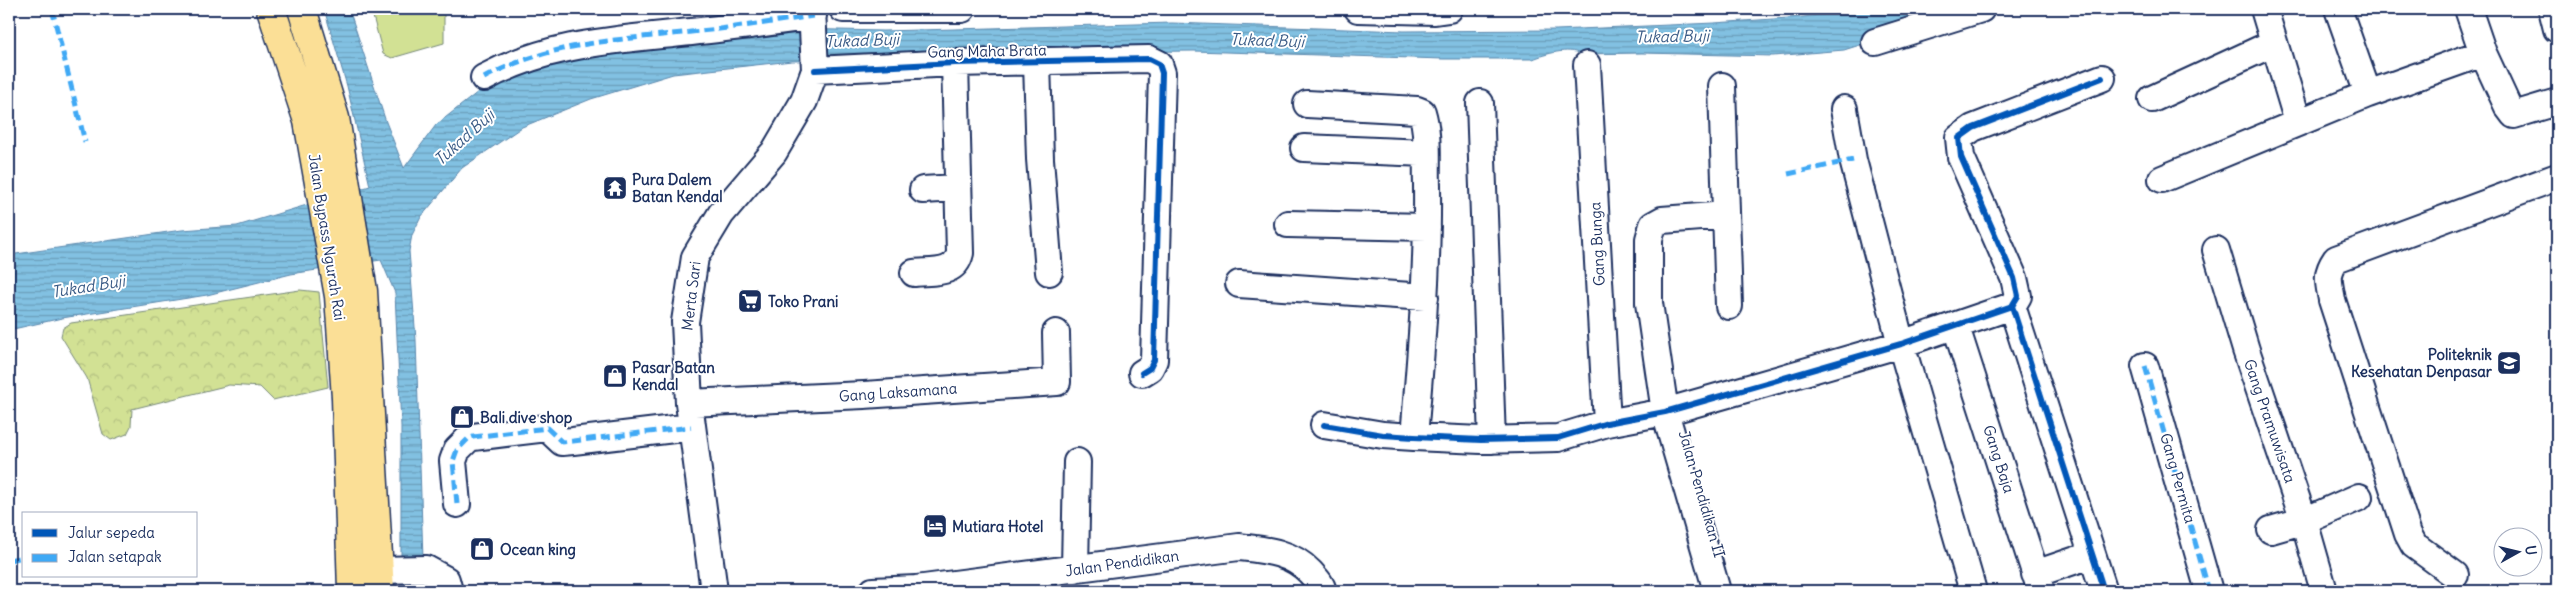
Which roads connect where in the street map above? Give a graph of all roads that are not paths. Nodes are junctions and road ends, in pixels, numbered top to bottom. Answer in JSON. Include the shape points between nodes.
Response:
{"nodes":[{"id":1,"x":271,"y":9,"type":"edge"},
{"id":2,"x":302,"y":9,"type":"edge"},
{"id":3,"x":843,"y":9,"type":"edge"},
{"id":4,"x":927,"y":9,"type":"edge"},
{"id":5,"x":962,"y":9,"type":"edge"},
{"id":6,"x":1358,"y":9,"type":"edge"},
{"id":7,"x":1385,"y":9,"type":"edge"},
{"id":8,"x":1449,"y":9,"type":"edge"},
{"id":9,"x":1981,"y":9,"type":"edge"},
{"id":10,"x":2264,"y":9,"type":"edge"},
{"id":11,"x":2338,"y":9,"type":"edge"},
{"id":12,"x":2468,"y":9,"type":"edge"},
{"id":13,"x":2552,"y":9,"type":"edge"},
{"id":14,"x":812,"y":16,"type":"edge"},
{"id":15,"x":2557,"y":29,"type":"edge"},
{"id":16,"x":1876,"y":42,"type":"dead end"},
{"id":17,"x":2274,"y":43,"type":"junction"},
{"id":18,"x":2483,"y":53,"type":"junction"},
{"id":19,"x":955,"y":63,"type":"junction"},
{"id":20,"x":1038,"y":63,"type":"junction"},
{"id":21,"x":1587,"y":65,"type":"dead end"},
{"id":22,"x":815,"y":68,"type":"junction"},
{"id":23,"x":484,"y":78,"type":"dead end"},
{"id":24,"x":2102,"y":78,"type":"dead end"},
{"id":25,"x":1722,"y":86,"type":"dead end"},
{"id":26,"x":2368,"y":94,"type":"junction"},
{"id":27,"x":2152,"y":99,"type":"dead end"},
{"id":28,"x":1480,"y":102,"type":"dead end"},
{"id":29,"x":2557,"y":102,"type":"edge"},
{"id":30,"x":1307,"y":104,"type":"dead end"},
{"id":31,"x":1844,"y":109,"type":"dead end"},
{"id":32,"x":2298,"y":122,"type":"junction"},
{"id":33,"x":1304,"y":148,"type":"dead end"},
{"id":34,"x":1426,"y":153,"type":"junction"},
{"id":35,"x":2557,"y":177,"type":"edge"},
{"id":36,"x":2162,"y":178,"type":"dead end"},
{"id":37,"x":333,"y":186,"type":"junction"},
{"id":38,"x":957,"y":188,"type":"junction"},
{"id":39,"x":923,"y":190,"type":"dead end"},
{"id":40,"x":1726,"y":215,"type":"junction"},
{"id":41,"x":1288,"y":224,"type":"dead end"},
{"id":42,"x":1427,"y":226,"type":"junction"},
{"id":43,"x":2216,"y":250,"type":"dead end"},
{"id":44,"x":1049,"y":272,"type":"dead end"},
{"id":45,"x":914,"y":273,"type":"dead end"},
{"id":46,"x":1238,"y":284,"type":"dead end"},
{"id":47,"x":351,"y":293,"type":"junction"},
{"id":48,"x":1425,"y":297,"type":"junction"},
{"id":49,"x":1729,"y":306,"type":"dead end"},
{"id":50,"x":2012,"y":306,"type":"junction"},
{"id":51,"x":1956,"y":327,"type":"junction"},
{"id":52,"x":1056,"y":333,"type":"dead end"},
{"id":53,"x":1901,"y":344,"type":"junction"},
{"id":54,"x":2145,"y":366,"type":"dead end"},
{"id":55,"x":1142,"y":373,"type":"dead end"},
{"id":56,"x":1665,"y":412,"type":"junction"},
{"id":57,"x":690,"y":415,"type":"junction"},
{"id":58,"x":1607,"y":423,"type":"junction"},
{"id":59,"x":1324,"y":425,"type":"dead end"},
{"id":60,"x":1414,"y":437,"type":"junction"},
{"id":61,"x":1492,"y":440,"type":"junction"},
{"id":62,"x":1077,"y":462,"type":"dead end"},
{"id":63,"x":2359,"y":497,"type":"dead end"},
{"id":64,"x":458,"y":504,"type":"dead end"},
{"id":65,"x":2304,"y":520,"type":"junction"},
{"id":66,"x":2271,"y":530,"type":"dead end"},
{"id":67,"x":2091,"y":555,"type":"junction"},
{"id":68,"x":1075,"y":569,"type":"junction"},
{"id":69,"x":2455,"y":575,"type":"dead end"},
{"id":70,"x":385,"y":577,"type":"edge"},
{"id":71,"x":2038,"y":582,"type":"edge"},
{"id":72,"x":352,"y":591,"type":"edge"},
{"id":73,"x":449,"y":591,"type":"edge"},
{"id":74,"x":714,"y":591,"type":"edge"},
{"id":75,"x":873,"y":591,"type":"edge"},
{"id":76,"x":1323,"y":591,"type":"edge"},
{"id":77,"x":1717,"y":591,"type":"edge"},
{"id":78,"x":1973,"y":591,"type":"edge"},
{"id":79,"x":2104,"y":591,"type":"edge"},
{"id":80,"x":2209,"y":591,"type":"edge"},
{"id":81,"x":2324,"y":591,"type":"edge"}],
"edges":[{"from":1,"to":37,"type":"highway","name":"Jalan Bypass Ngurah Rai"},
{"from":2,"to":37,"type":"highway","name":"Jalan Bypass Ngurah Rai","via":[[335,118]]},
{"from":3,"to":4,"type":"street"},
{"from":4,"to":5,"type":"street"},
{"from":6,"to":7,"type":"street"},
{"from":7,"to":8,"type":"street"},
{"from":9,"to":16,"type":"street"},
{"from":10,"to":17,"type":"street"},
{"from":11,"to":26,"type":"street"},
{"from":12,"to":18,"type":"street"},
{"from":13,"to":15,"type":"street"},
{"from":14,"to":22,"type":"street"},
{"from":14,"to":23,"type":"street","via":[[707,31],[593,42],[526,58]]},
{"from":17,"to":27,"type":"street"},
{"from":17,"to":32,"type":"street"},
{"from":18,"to":26,"type":"street"},
{"from":18,"to":29,"type":"street","via":[[2514,115]]},
{"from":19,"to":20,"type":"street","name":"Gang Maha Brata"},
{"from":19,"to":22,"type":"street","name":"Gang Maha Brata"},
{"from":19,"to":38,"type":"street"},
{"from":20,"to":44,"type":"street","via":[[1040,159]]},
{"from":20,"to":55,"type":"street","name":"Gang Maha Brata","via":[[1149,59],[1159,64],[1162,73],[1154,360]]},
{"from":21,"to":58,"type":"street","name":"Gang Bunga"},
{"from":22,"to":57,"type":"street","name":"Merta Sari","via":[[804,102],[774,152],[721,214],[695,257],[686,322]]},
{"from":24,"to":50,"type":"street","via":[[1973,128],[1959,138],[1961,157],[2014,278],[2018,296]]},
{"from":25,"to":40,"type":"street"},
{"from":26,"to":32,"type":"street"},
{"from":28,"to":61,"type":"street"},
{"from":30,"to":34,"type":"street","via":[[1422,112]]},
{"from":31,"to":53,"type":"street","via":[[1853,160]]},
{"from":32,"to":36,"type":"street"},
{"from":33,"to":34,"type":"street"},
{"from":34,"to":42,"type":"street"},
{"from":35,"to":69,"type":"street","via":[[2336,259],[2328,269],[2332,300],[2408,534],[2414,545]]},
{"from":37,"to":47,"type":"highway","name":"Jalan Bypass Ngurah Rai"},
{"from":38,"to":39,"type":"street"},
{"from":38,"to":45,"type":"street","via":[[958,263],[950,269]]},
{"from":40,"to":49,"type":"street"},
{"from":40,"to":56,"type":"street","name":"Jalan Pendidikan II","via":[[1662,220],[1653,225],[1649,239],[1649,303]]},
{"from":41,"to":42,"type":"street"},
{"from":42,"to":48,"type":"street"},
{"from":43,"to":65,"type":"street","name":"Gang Pramuwisata"},
{"from":46,"to":48,"type":"street"},
{"from":47,"to":70,"type":"highway","name":"Jalan Bypass Ngurah Rai"},
{"from":47,"to":72,"type":"highway","name":"Jalan Bypass Ngurah Rai"},
{"from":48,"to":60,"type":"street"},
{"from":50,"to":51,"type":"street"},
{"from":50,"to":67,"type":"street"},
{"from":51,"to":53,"type":"street"},
{"from":51,"to":71,"type":"street","name":"Gang Baja"},
{"from":52,"to":57,"type":"street","name":"Gang Laksamana","via":[[1057,382],[864,395]]},
{"from":53,"to":56,"type":"street"},
{"from":53,"to":78,"type":"street"},
{"from":54,"to":80,"type":"street","name":"Gang Permita"},
{"from":56,"to":58,"type":"street"},
{"from":56,"to":77,"type":"street","name":"Jalan Pendidikan II"},
{"from":57,"to":64,"type":"street","via":[[573,441],[562,442],[547,428],[473,437],[457,450],[453,461]]},
{"from":57,"to":74,"type":"street","name":"Merta Sari"},
{"from":58,"to":61,"type":"street","via":[[1558,438]]},
{"from":59,"to":60,"type":"street"},
{"from":60,"to":61,"type":"street"},
{"from":62,"to":68,"type":"street"},
{"from":63,"to":65,"type":"street"},
{"from":65,"to":66,"type":"street"},
{"from":65,"to":81,"type":"street","name":"Gang Pramuwisata"},
{"from":67,"to":71,"type":"street"},
{"from":67,"to":79,"type":"street"},
{"from":68,"to":75,"type":"street","name":"Jalan Pendidikan","via":[[916,590]]},
{"from":68,"to":76,"type":"street","name":"Jalan Pendidikan","via":[[1239,547],[1276,551],[1300,562],[1322,585]]},
{"from":70,"to":73,"type":"street","via":[[426,569],[446,580]]}]}
